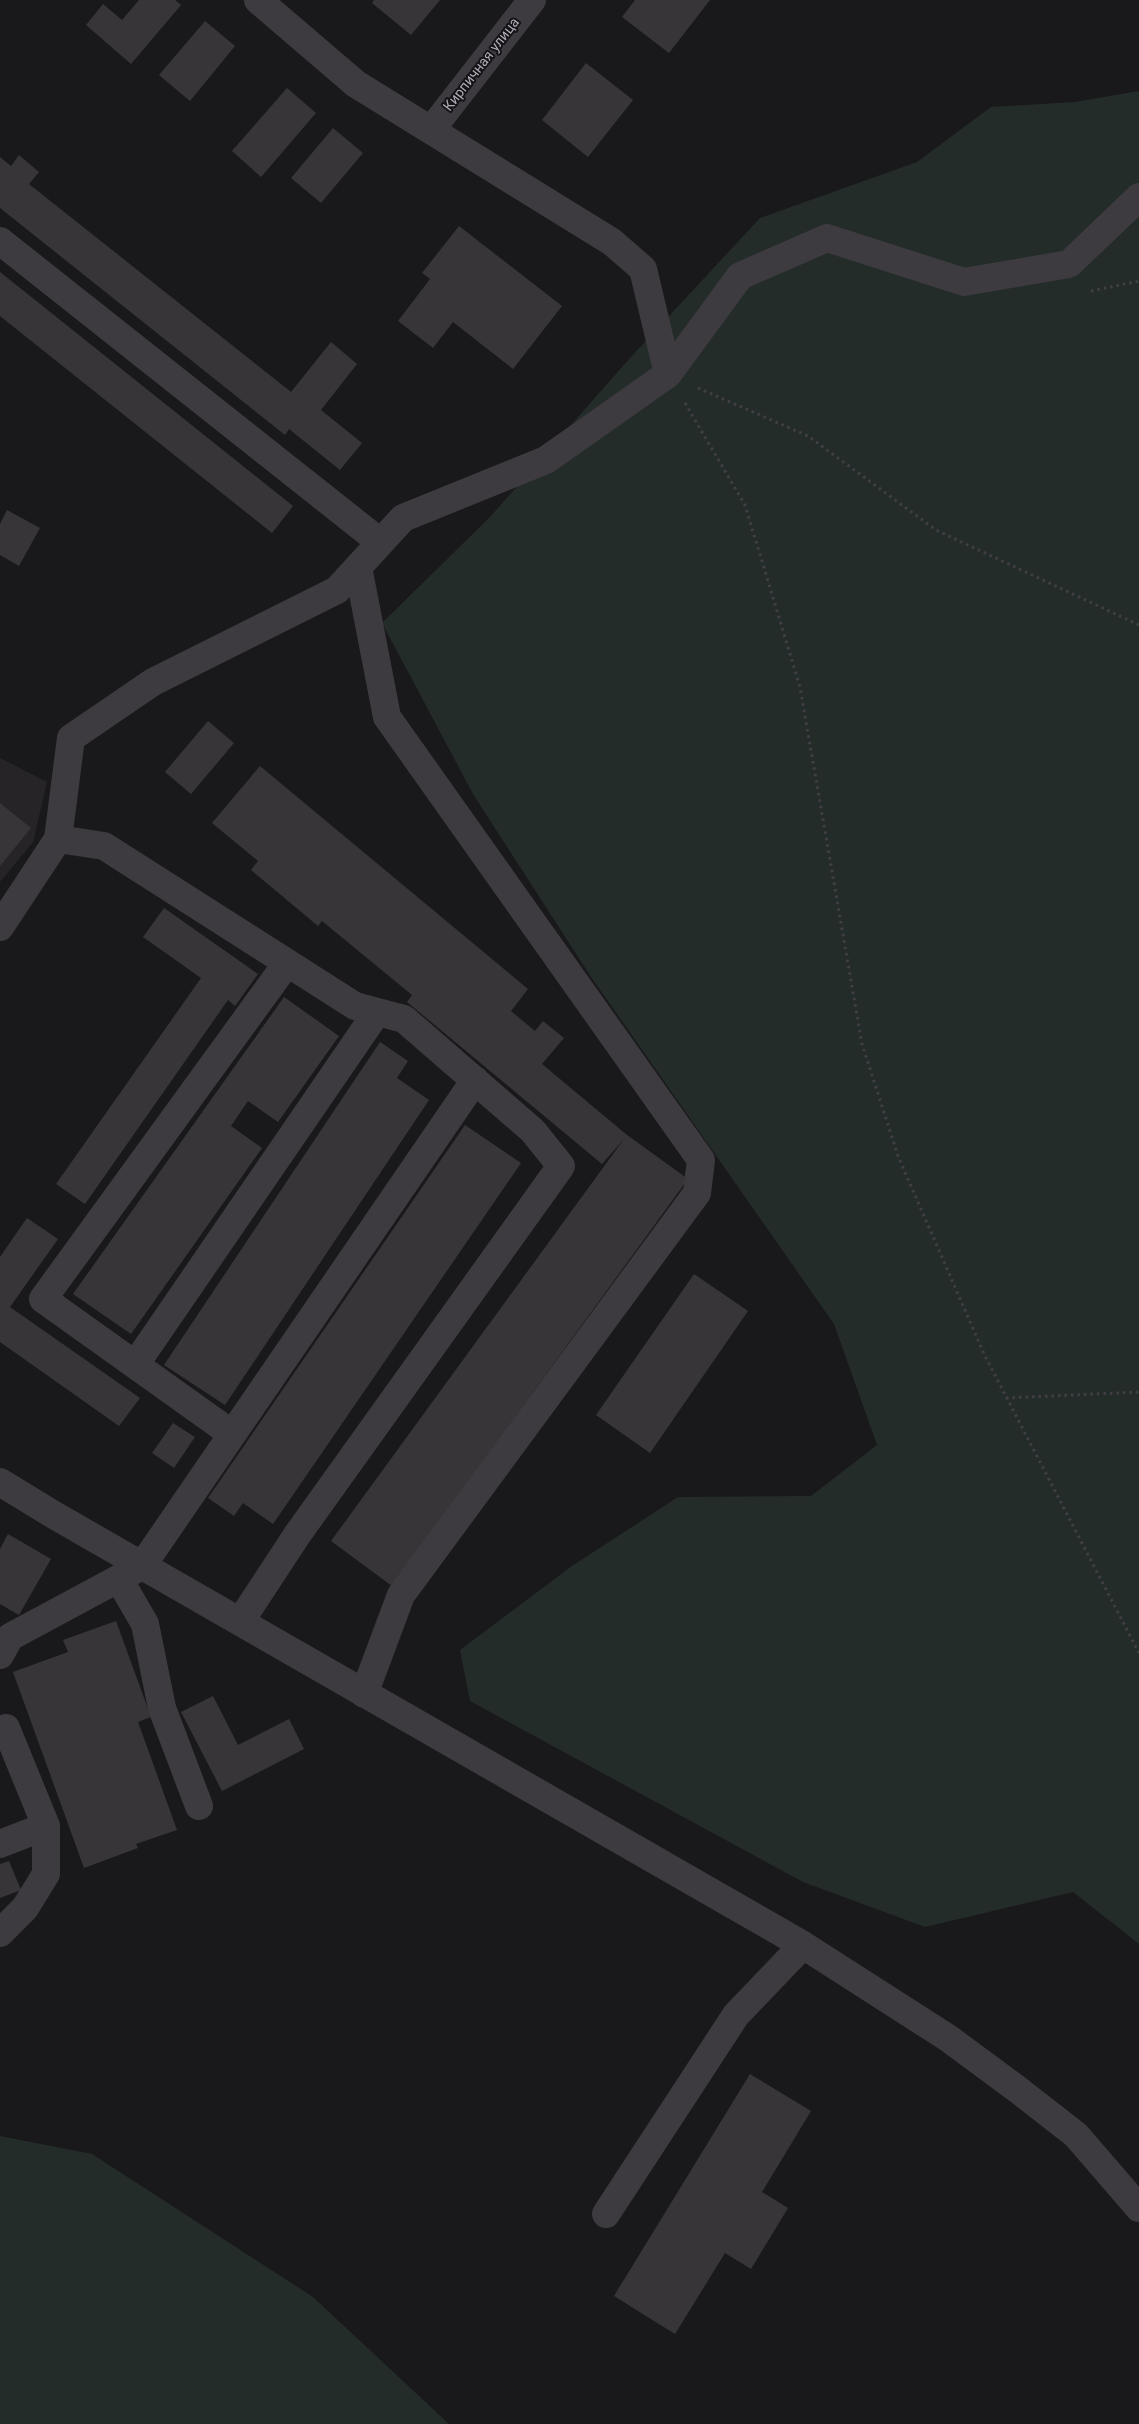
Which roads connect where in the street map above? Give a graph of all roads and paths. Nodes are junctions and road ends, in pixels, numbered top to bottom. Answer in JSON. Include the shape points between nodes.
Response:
{"nodes":[{"id":1,"x":258,"y":0,"type":"edge"},
{"id":2,"x":532,"y":0,"type":"edge"},
{"id":3,"x":431,"y":130,"type":"junction"},
{"id":4,"x":1139,"y":197,"type":"edge"},
{"id":5,"x":0,"y":241,"type":"edge"},
{"id":6,"x":668,"y":374,"type":"junction"},
{"id":7,"x":380,"y":542,"type":"junction"},
{"id":8,"x":358,"y":567,"type":"junction"},
{"id":9,"x":1139,"y":624,"type":"edge"},
{"id":10,"x":58,"y":840,"type":"junction"},
{"id":11,"x":0,"y":927,"type":"edge"},
{"id":12,"x":287,"y":963,"type":"junction"},
{"id":13,"x":377,"y":1012,"type":"junction"},
{"id":14,"x":474,"y":1080,"type":"junction"},
{"id":15,"x":135,"y":1365,"type":"junction"},
{"id":16,"x":1139,"y":1392,"type":"edge"},
{"id":17,"x":1006,"y":1398,"type":"junction"},
{"id":18,"x":232,"y":1434,"type":"junction"},
{"id":19,"x":0,"y":1482,"type":"edge"},
{"id":20,"x":130,"y":1572,"type":"junction"},
{"id":21,"x":240,"y":1622,"type":"junction"},
{"id":22,"x":3,"y":1641,"type":"edge"},
{"id":23,"x":1139,"y":1654,"type":"edge"},
{"id":24,"x":364,"y":1694,"type":"junction"},
{"id":25,"x":2,"y":1722,"type":"edge"},
{"id":26,"x":200,"y":1806,"type":"dead end"},
{"id":27,"x":46,"y":1826,"type":"junction"},
{"id":28,"x":0,"y":1844,"type":"edge"},
{"id":29,"x":0,"y":1934,"type":"edge"},
{"id":30,"x":803,"y":1945,"type":"junction"},
{"id":31,"x":1139,"y":2208,"type":"edge"},
{"id":32,"x":606,"y":2214,"type":"dead end"}],
"edges":[{"from":1,"to":3,"type":"street","via":[[356,84]]},
{"from":2,"to":3,"type":"street","name":"Кирпичная улица"},
{"from":3,"to":6,"type":"street","via":[[612,242],[643,269]]},
{"from":4,"to":6,"type":"street","via":[[1069,264],[964,282],[827,238],[740,276]]},
{"from":5,"to":7,"type":"street"},
{"from":6,"to":7,"type":"street","via":[[546,460],[403,518]]},
{"from":6,"to":9,"type":"path","via":[[808,436],[936,530]]},
{"from":6,"to":17,"type":"path","via":[[745,505],[800,687],[862,1044],[898,1156]]},
{"from":7,"to":8,"type":"street"},
{"from":8,"to":10,"type":"street","via":[[337,590],[152,682],[71,738]]},
{"from":8,"to":24,"type":"street","via":[[387,717],[701,1160],[697,1193],[401,1595]]},
{"from":10,"to":11,"type":"street"},
{"from":10,"to":12,"type":"street","via":[[104,846]]},
{"from":12,"to":13,"type":"street","via":[[355,1006]]},
{"from":12,"to":15,"type":"street","via":[[43,1299]]},
{"from":13,"to":14,"type":"street","via":[[404,1019]]},
{"from":13,"to":15,"type":"street"},
{"from":14,"to":18,"type":"street"},
{"from":14,"to":21,"type":"street","via":[[533,1131],[561,1166],[297,1535]]},
{"from":15,"to":18,"type":"street"},
{"from":16,"to":17,"type":"path"},
{"from":17,"to":23,"type":"path"},
{"from":18,"to":20,"type":"street"},
{"from":19,"to":20,"type":"street"},
{"from":20,"to":21,"type":"street"},
{"from":20,"to":22,"type":"street"},
{"from":20,"to":26,"type":"street","via":[[146,1624],[162,1708]]},
{"from":21,"to":24,"type":"street"},
{"from":24,"to":30,"type":"street"},
{"from":25,"to":27,"type":"street"},
{"from":27,"to":28,"type":"street"},
{"from":27,"to":29,"type":"street","via":[[46,1874],[25,1908]]},
{"from":30,"to":31,"type":"street","via":[[948,2038],[1076,2135]]},
{"from":30,"to":32,"type":"street","via":[[736,2015]]}]}
